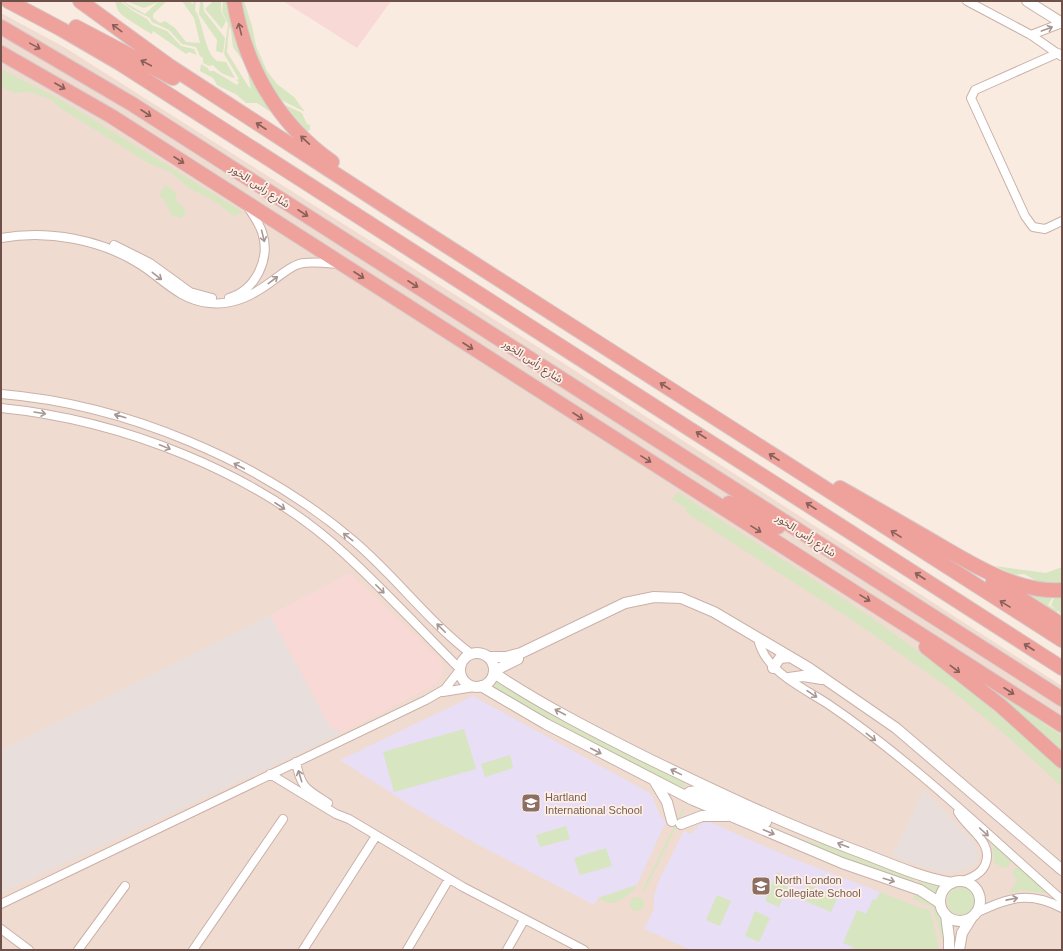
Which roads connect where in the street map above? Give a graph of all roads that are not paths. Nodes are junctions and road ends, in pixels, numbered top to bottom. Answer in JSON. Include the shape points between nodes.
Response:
{"nodes":[{"id":1,"x":8,"y":1,"type":"edge"},
{"id":2,"x":24,"y":1,"type":"edge"},
{"id":3,"x":80,"y":1,"type":"edge"},
{"id":4,"x":234,"y":1,"type":"edge"},
{"id":5,"x":967,"y":1,"type":"edge"},
{"id":6,"x":1027,"y":1,"type":"edge"},
{"id":7,"x":1037,"y":1,"type":"edge"},
{"id":8,"x":1062,"y":15,"type":"edge"},
{"id":9,"x":1062,"y":23,"type":"edge"},
{"id":10,"x":1,"y":27,"type":"edge"},
{"id":11,"x":1031,"y":35,"type":"junction"},
{"id":12,"x":1,"y":53,"type":"edge"},
{"id":13,"x":1060,"y":55,"type":"edge"},
{"id":14,"x":242,"y":113,"type":"junction"},
{"id":15,"x":245,"y":202,"type":"junction"},
{"id":16,"x":400,"y":216,"type":"junction"},
{"id":17,"x":1062,"y":221,"type":"edge"},
{"id":18,"x":1,"y":233,"type":"edge"},
{"id":19,"x":1,"y":238,"type":"edge"},
{"id":20,"x":341,"y":264,"type":"junction"},
{"id":21,"x":1,"y":394,"type":"edge"},
{"id":22,"x":1,"y":408,"type":"edge"},
{"id":23,"x":664,"y":471,"type":"junction"},
{"id":24,"x":797,"y":471,"type":"junction"},
{"id":25,"x":943,"y":547,"type":"junction"},
{"id":26,"x":839,"y":556,"type":"junction"},
{"id":27,"x":1062,"y":590,"type":"edge"},
{"id":28,"x":688,"y":600,"type":"junction"},
{"id":29,"x":882,"y":609,"type":"junction"},
{"id":30,"x":1037,"y":624,"type":"junction"},
{"id":31,"x":1062,"y":625,"type":"edge"},
{"id":32,"x":758,"y":638,"type":"junction"},
{"id":33,"x":1062,"y":640,"type":"edge"},
{"id":34,"x":1062,"y":645,"type":"edge"},
{"id":35,"x":470,"y":654,"type":"junction"},
{"id":36,"x":489,"y":657,"type":"junction"},
{"id":37,"x":790,"y":657,"type":"junction"},
{"id":38,"x":773,"y":668,"type":"junction"},
{"id":39,"x":1062,"y":668,"type":"edge"},
{"id":40,"x":459,"y":670,"type":"junction"},
{"id":41,"x":494,"y":672,"type":"junction"},
{"id":42,"x":789,"y":678,"type":"junction"},
{"id":43,"x":831,"y":682,"type":"junction"},
{"id":44,"x":477,"y":686,"type":"junction"},
{"id":45,"x":440,"y":692,"type":"junction"},
{"id":46,"x":1062,"y":699,"type":"edge"},
{"id":47,"x":1062,"y":725,"type":"edge"},
{"id":48,"x":1062,"y":761,"type":"edge"},
{"id":49,"x":296,"y":762,"type":"junction"},
{"id":50,"x":270,"y":774,"type":"junction"},
{"id":51,"x":654,"y":780,"type":"junction"},
{"id":52,"x":694,"y":790,"type":"junction"},
{"id":53,"x":955,"y":806,"type":"junction"},
{"id":54,"x":733,"y":817,"type":"junction"},
{"id":55,"x":283,"y":819,"type":"dead end"},
{"id":56,"x":349,"y":819,"type":"junction"},
{"id":57,"x":376,"y":836,"type":"junction"},
{"id":58,"x":1062,"y":870,"type":"edge"},
{"id":59,"x":449,"y":879,"type":"junction"},
{"id":60,"x":963,"y":881,"type":"junction"},
{"id":61,"x":952,"y":883,"type":"junction"},
{"id":62,"x":124,"y":886,"type":"dead end"},
{"id":63,"x":1062,"y":900,"type":"edge"},
{"id":64,"x":940,"y":903,"type":"junction"},
{"id":65,"x":1,"y":904,"type":"edge"},
{"id":66,"x":1062,"y":908,"type":"edge"},
{"id":67,"x":946,"y":915,"type":"junction"},
{"id":68,"x":974,"y":915,"type":"junction"},
{"id":69,"x":524,"y":920,"type":"junction"},
{"id":70,"x":1,"y":929,"type":"edge"},
{"id":71,"x":29,"y":950,"type":"edge"},
{"id":72,"x":78,"y":950,"type":"edge"},
{"id":73,"x":193,"y":950,"type":"edge"},
{"id":74,"x":303,"y":950,"type":"edge"},
{"id":75,"x":407,"y":950,"type":"edge"},
{"id":76,"x":508,"y":950,"type":"edge"},
{"id":77,"x":584,"y":950,"type":"edge"},
{"id":78,"x":949,"y":950,"type":"edge"},
{"id":79,"x":959,"y":950,"type":"edge"}],
"edges":[{"from":39,"to":1,"type":"highway","one_way":true,"via":[[121,64]]},
{"from":14,"to":2,"type":"highway","one_way":true,"via":[[222,107],[164,73]]},
{"from":14,"to":3,"type":"highway","one_way":true,"via":[[168,65]]},
{"from":16,"to":4,"type":"highway","one_way":true,"via":[[388,200],[323,155],[303,139],[285,119],[262,85],[251,62]]},
{"from":5,"to":11,"type":"street"},
{"from":6,"to":9,"type":"street"},
{"from":7,"to":8,"type":"street"},
{"from":11,"to":9,"type":"street","one_way":true},
{"from":10,"to":26,"type":"highway","name":"شارع رأس الخور","one_way":true,"via":[[132,104]]},
{"from":11,"to":13,"type":"street"},
{"from":12,"to":15,"type":"highway","one_way":true,"via":[[110,116]]},
{"from":13,"to":17,"type":"street","via":[[975,90],[971,98],[1025,216],[1033,227],[1045,230]]},
{"from":16,"to":14,"type":"highway","one_way":true},
{"from":15,"to":18,"type":"street","one_way":true,"via":[[262,232],[264,260],[248,288],[238,295],[224,299],[204,297],[190,292],[140,257],[98,240],[49,231]]},
{"from":15,"to":20,"type":"highway"},
{"from":24,"to":16,"type":"highway","one_way":true},
{"from":19,"to":20,"type":"street","one_way":true,"via":[[26,235],[52,236],[101,246],[140,264],[181,295],[215,304],[237,301],[252,295],[286,270],[298,265],[312,262]]},
{"from":20,"to":23,"type":"highway","one_way":true},
{"from":35,"to":21,"type":"street","one_way":true,"via":[[356,542],[308,507],[248,471],[177,436],[126,418],[55,401]]},
{"from":22,"to":40,"type":"street","one_way":true,"via":[[70,418],[128,433],[180,453],[252,488],[296,516],[346,554]]},
{"from":23,"to":26,"type":"highway"},
{"from":23,"to":29,"type":"highway","one_way":true},
{"from":24,"to":25,"type":"highway","via":[[820,477]]},
{"from":30,"to":24,"type":"highway","one_way":true},
{"from":25,"to":27,"type":"highway","via":[[1018,584]]},
{"from":25,"to":31,"type":"highway","via":[[960,561]]},
{"from":26,"to":46,"type":"highway","name":"شارع رأس الخور"},
{"from":28,"to":32,"type":"street"},
{"from":28,"to":36,"type":"street","via":[[659,597],[625,603],[521,653],[506,657]]},
{"from":28,"to":41,"type":"street","via":[[656,601],[620,610]]},
{"from":29,"to":47,"type":"highway","one_way":true},
{"from":29,"to":48,"type":"highway","one_way":true,"via":[[900,628],[969,680]]},
{"from":30,"to":33,"type":"highway"},
{"from":30,"to":34,"type":"highway"},
{"from":32,"to":37,"type":"street"},
{"from":32,"to":38,"type":"street","via":[[764,656]]},
{"from":35,"to":36,"type":"street","via":[[480,653]]},
{"from":35,"to":40,"type":"street","via":[[463,659]]},
{"from":36,"to":41,"type":"street","via":[[494,665]]},
{"from":37,"to":38,"type":"street","via":[[780,658]]},
{"from":37,"to":43,"type":"street"},
{"from":38,"to":42,"type":"street"},
{"from":40,"to":44,"type":"street","via":[[464,681]]},
{"from":40,"to":45,"type":"street"},
{"from":41,"to":44,"type":"street","via":[[488,683]]},
{"from":52,"to":41,"type":"street","one_way":true,"via":[[547,706]]},
{"from":42,"to":43,"type":"street","via":[[808,676]]},
{"from":42,"to":53,"type":"street","one_way":true,"via":[[841,712],[928,781]]},
{"from":43,"to":58,"type":"street","via":[[896,728]]},
{"from":44,"to":45,"type":"street"},
{"from":44,"to":51,"type":"street","one_way":true},
{"from":45,"to":49,"type":"street"},
{"from":49,"to":50,"type":"street"},
{"from":56,"to":49,"type":"street","one_way":true,"via":[[306,788],[299,776]]},
{"from":50,"to":56,"type":"street","via":[[336,814]]},
{"from":50,"to":65,"type":"street"},
{"from":51,"to":52,"type":"street"},
{"from":51,"to":54,"type":"street","via":[[665,796],[677,823],[702,816]]},
{"from":52,"to":54,"type":"street"},
{"from":61,"to":52,"type":"street","one_way":true,"via":[[926,877],[813,834],[793,833]]},
{"from":53,"to":60,"type":"street","via":[[987,850],[983,868],[975,876]]},
{"from":53,"to":63,"type":"street","one_way":true},
{"from":54,"to":64,"type":"street","one_way":true,"via":[[842,864],[920,890]]},
{"from":55,"to":73,"type":"street"},
{"from":56,"to":57,"type":"street"},
{"from":57,"to":59,"type":"street"},
{"from":57,"to":74,"type":"street"},
{"from":59,"to":69,"type":"street"},
{"from":59,"to":75,"type":"street"},
{"from":60,"to":61,"type":"street"},
{"from":60,"to":68,"type":"street","via":[[973,885],[979,893],[980,904]]},
{"from":61,"to":64,"type":"street","via":[[943,891]]},
{"from":62,"to":72,"type":"street"},
{"from":64,"to":67,"type":"street"},
{"from":68,"to":66,"type":"street","one_way":true,"via":[[998,902],[1023,897],[1040,898]]},
{"from":67,"to":68,"type":"street","via":[[959,921]]},
{"from":67,"to":78,"type":"street"},
{"from":68,"to":79,"type":"street","via":[[962,933]]},
{"from":69,"to":76,"type":"street"},
{"from":69,"to":77,"type":"street"},
{"from":70,"to":71,"type":"street"}]}
